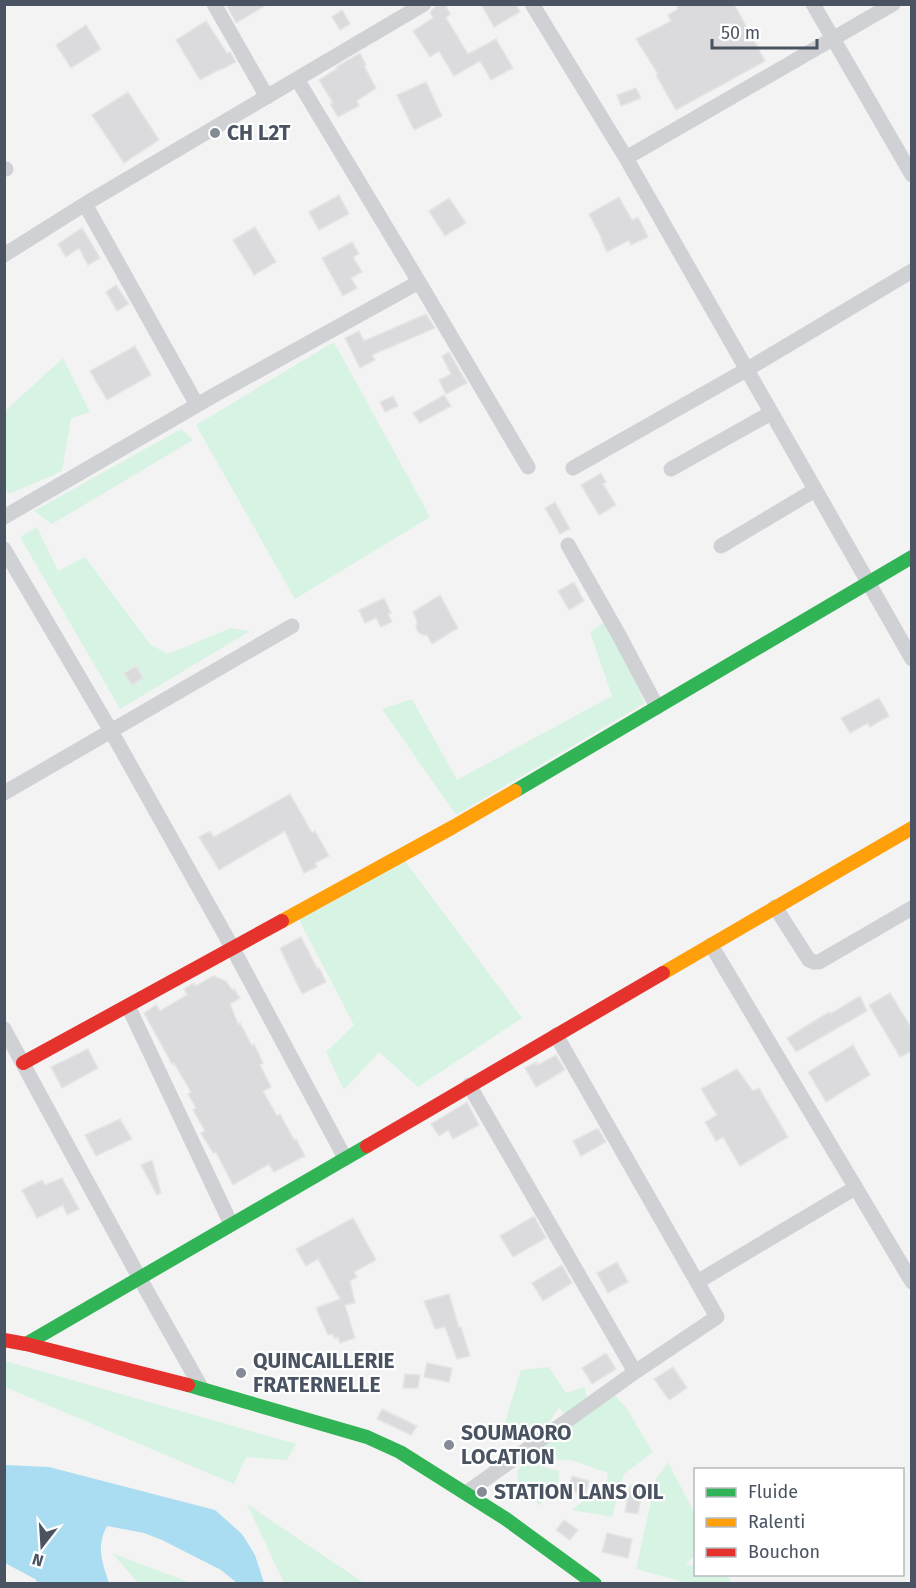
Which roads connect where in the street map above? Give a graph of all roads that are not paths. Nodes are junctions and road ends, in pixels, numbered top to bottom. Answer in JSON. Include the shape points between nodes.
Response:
{"nodes":[{"id":1,"x":214,"y":4,"type":"edge"},
{"id":2,"x":424,"y":4,"type":"edge"},
{"id":3,"x":532,"y":4,"type":"edge"},
{"id":4,"x":813,"y":4,"type":"edge"},
{"id":5,"x":893,"y":4,"type":"edge"},
{"id":6,"x":833,"y":39,"type":"junction"},
{"id":7,"x":297,"y":79,"type":"junction"},
{"id":8,"x":267,"y":97,"type":"junction"},
{"id":9,"x":626,"y":158,"type":"junction"},
{"id":10,"x":912,"y":175,"type":"edge"},
{"id":11,"x":85,"y":204,"type":"junction"},
{"id":12,"x":4,"y":255,"type":"edge"},
{"id":13,"x":912,"y":271,"type":"edge"},
{"id":14,"x":420,"y":282,"type":"junction"},
{"id":15,"x":746,"y":370,"type":"junction"},
{"id":16,"x":197,"y":405,"type":"junction"},
{"id":17,"x":771,"y":413,"type":"junction"},
{"id":18,"x":528,"y":467,"type":"dead end"},
{"id":19,"x":573,"y":468,"type":"dead end"},
{"id":20,"x":671,"y":469,"type":"dead end"},
{"id":21,"x":815,"y":490,"type":"junction"},
{"id":22,"x":4,"y":517,"type":"edge"},
{"id":23,"x":568,"y":545,"type":"dead end"},
{"id":24,"x":721,"y":546,"type":"dead end"},
{"id":25,"x":4,"y":549,"type":"edge"},
{"id":26,"x":912,"y":557,"type":"edge"},
{"id":27,"x":868,"y":583,"type":"junction"},
{"id":28,"x":292,"y":626,"type":"dead end"},
{"id":29,"x":912,"y":659,"type":"edge"},
{"id":30,"x":657,"y":707,"type":"junction"},
{"id":31,"x":111,"y":731,"type":"junction"},
{"id":32,"x":4,"y":793,"type":"edge"},
{"id":33,"x":912,"y":828,"type":"edge"},
{"id":34,"x":775,"y":907,"type":"junction"},
{"id":35,"x":912,"y":908,"type":"edge"},
{"id":36,"x":711,"y":945,"type":"junction"},
{"id":37,"x":232,"y":947,"type":"junction"},
{"id":38,"x":128,"y":1006,"type":"junction"},
{"id":39,"x":4,"y":1029,"type":"edge"},
{"id":40,"x":556,"y":1035,"type":"junction"},
{"id":41,"x":23,"y":1063,"type":"junction"},
{"id":42,"x":469,"y":1085,"type":"junction"},
{"id":43,"x":345,"y":1158,"type":"junction"},
{"id":44,"x":855,"y":1188,"type":"junction"},
{"id":45,"x":231,"y":1224,"type":"junction"},
{"id":46,"x":139,"y":1277,"type":"junction"},
{"id":47,"x":697,"y":1282,"type":"junction"},
{"id":48,"x":912,"y":1282,"type":"edge"},
{"id":49,"x":4,"y":1340,"type":"edge"},
{"id":50,"x":26,"y":1344,"type":"junction"},
{"id":51,"x":635,"y":1372,"type":"junction"},
{"id":52,"x":202,"y":1389,"type":"junction"},
{"id":53,"x":466,"y":1493,"type":"junction"},
{"id":54,"x":595,"y":1584,"type":"edge"}],
"edges":[{"from":1,"to":8,"type":"street"},
{"from":2,"to":7,"type":"street"},
{"from":3,"to":9,"type":"street"},
{"from":4,"to":6,"type":"street"},
{"from":5,"to":6,"type":"street"},
{"from":6,"to":9,"type":"street"},
{"from":6,"to":10,"type":"street"},
{"from":7,"to":8,"type":"street"},
{"from":7,"to":14,"type":"street"},
{"from":8,"to":11,"type":"street"},
{"from":9,"to":15,"type":"street"},
{"from":11,"to":12,"type":"street"},
{"from":11,"to":16,"type":"street"},
{"from":13,"to":15,"type":"street"},
{"from":14,"to":16,"type":"street"},
{"from":14,"to":18,"type":"street"},
{"from":15,"to":17,"type":"street"},
{"from":15,"to":19,"type":"street"},
{"from":16,"to":22,"type":"street"},
{"from":17,"to":20,"type":"street"},
{"from":17,"to":21,"type":"street"},
{"from":21,"to":24,"type":"street"},
{"from":21,"to":27,"type":"street"},
{"from":23,"to":30,"type":"street"},
{"from":25,"to":31,"type":"street"},
{"from":26,"to":27,"type":"street"},
{"from":27,"to":29,"type":"street"},
{"from":27,"to":30,"type":"street"},
{"from":28,"to":31,"type":"street"},
{"from":30,"to":37,"type":"street","via":[[453,827]]},
{"from":31,"to":32,"type":"street"},
{"from":31,"to":37,"type":"street"},
{"from":33,"to":34,"type":"street"},
{"from":34,"to":35,"type":"street","via":[[814,962]]},
{"from":34,"to":36,"type":"street"},
{"from":36,"to":40,"type":"street"},
{"from":36,"to":44,"type":"street"},
{"from":37,"to":38,"type":"street"},
{"from":37,"to":43,"type":"street"},
{"from":38,"to":41,"type":"street"},
{"from":38,"to":45,"type":"street"},
{"from":39,"to":41,"type":"street"},
{"from":40,"to":42,"type":"street"},
{"from":40,"to":47,"type":"street"},
{"from":41,"to":46,"type":"street"},
{"from":42,"to":43,"type":"street"},
{"from":42,"to":51,"type":"street"},
{"from":43,"to":45,"type":"street"},
{"from":44,"to":47,"type":"street"},
{"from":44,"to":48,"type":"street"},
{"from":45,"to":46,"type":"street"},
{"from":46,"to":50,"type":"street"},
{"from":46,"to":52,"type":"street"},
{"from":47,"to":51,"type":"street","via":[[717,1317]]},
{"from":49,"to":50,"type":"street"},
{"from":50,"to":52,"type":"street"},
{"from":51,"to":53,"type":"street"},
{"from":52,"to":53,"type":"street","via":[[366,1437],[400,1452]]},
{"from":53,"to":54,"type":"street"}]}
